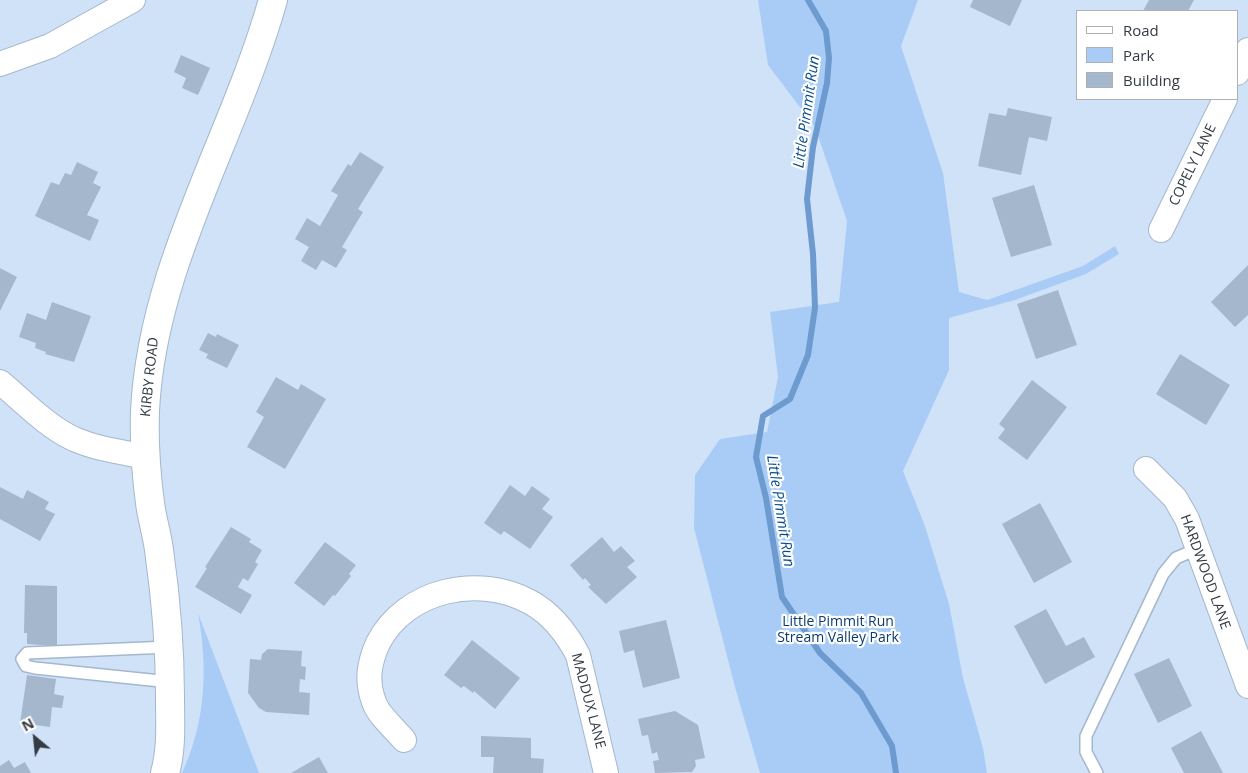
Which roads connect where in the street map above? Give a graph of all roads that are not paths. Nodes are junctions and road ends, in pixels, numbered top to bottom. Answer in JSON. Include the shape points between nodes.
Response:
{"nodes":[{"id":1,"x":132,"y":0,"type":"edge"},
{"id":2,"x":273,"y":0,"type":"edge"},
{"id":3,"x":1248,"y":50,"type":"edge"},
{"id":4,"x":0,"y":64,"type":"edge"},
{"id":5,"x":1238,"y":71,"type":"edge"},
{"id":6,"x":1224,"y":100,"type":"edge"},
{"id":7,"x":1161,"y":230,"type":"dead end"},
{"id":8,"x":0,"y":382,"type":"edge"},
{"id":9,"x":146,"y":457,"type":"junction"},
{"id":10,"x":1146,"y":469,"type":"dead end"},
{"id":11,"x":1197,"y":549,"type":"junction"},
{"id":12,"x":169,"y":646,"type":"junction"},
{"id":13,"x":170,"y":682,"type":"junction"},
{"id":14,"x":1248,"y":686,"type":"edge"},
{"id":15,"x":404,"y":740,"type":"dead end"},
{"id":16,"x":165,"y":773,"type":"edge"},
{"id":17,"x":606,"y":773,"type":"edge"},
{"id":18,"x":1097,"y":773,"type":"edge"}],
"edges":[{"from":1,"to":4,"type":"street","via":[[50,46]]},
{"from":2,"to":9,"type":"main road","name":"KIRBY ROAD","via":[[261,45],[172,270],[159,314],[145,411]]},
{"from":3,"to":5,"type":"street"},
{"from":6,"to":7,"type":"street","name":"COPELY LANE"},
{"from":8,"to":9,"type":"street","via":[[73,439],[98,448]]},
{"from":9,"to":12,"type":"main road","name":"KIRBY ROAD","via":[[165,591]]},
{"from":10,"to":11,"type":"street","name":"HARDWOOD LANE","via":[[1181,508]]},
{"from":11,"to":14,"type":"street","name":"HARDWOOD LANE"},
{"from":11,"to":18,"type":"lane","via":[[1176,558],[1162,574],[1086,736],[1086,752]]},
{"from":12,"to":13,"type":"main road","name":"KIRBY ROAD"},
{"from":12,"to":13,"type":"lane","via":[[38,651],[27,653],[22,659],[26,666],[35,668]]},
{"from":13,"to":16,"type":"main road","name":"KIRBY ROAD","via":[[170,742]]},
{"from":15,"to":17,"type":"street","name":"MADDUX LANE","via":[[374,704],[368,680],[372,657],[383,635],[399,614],[422,600],[449,590],[479,588],[504,591],[531,602],[553,619],[570,640],[578,655]]}]}
